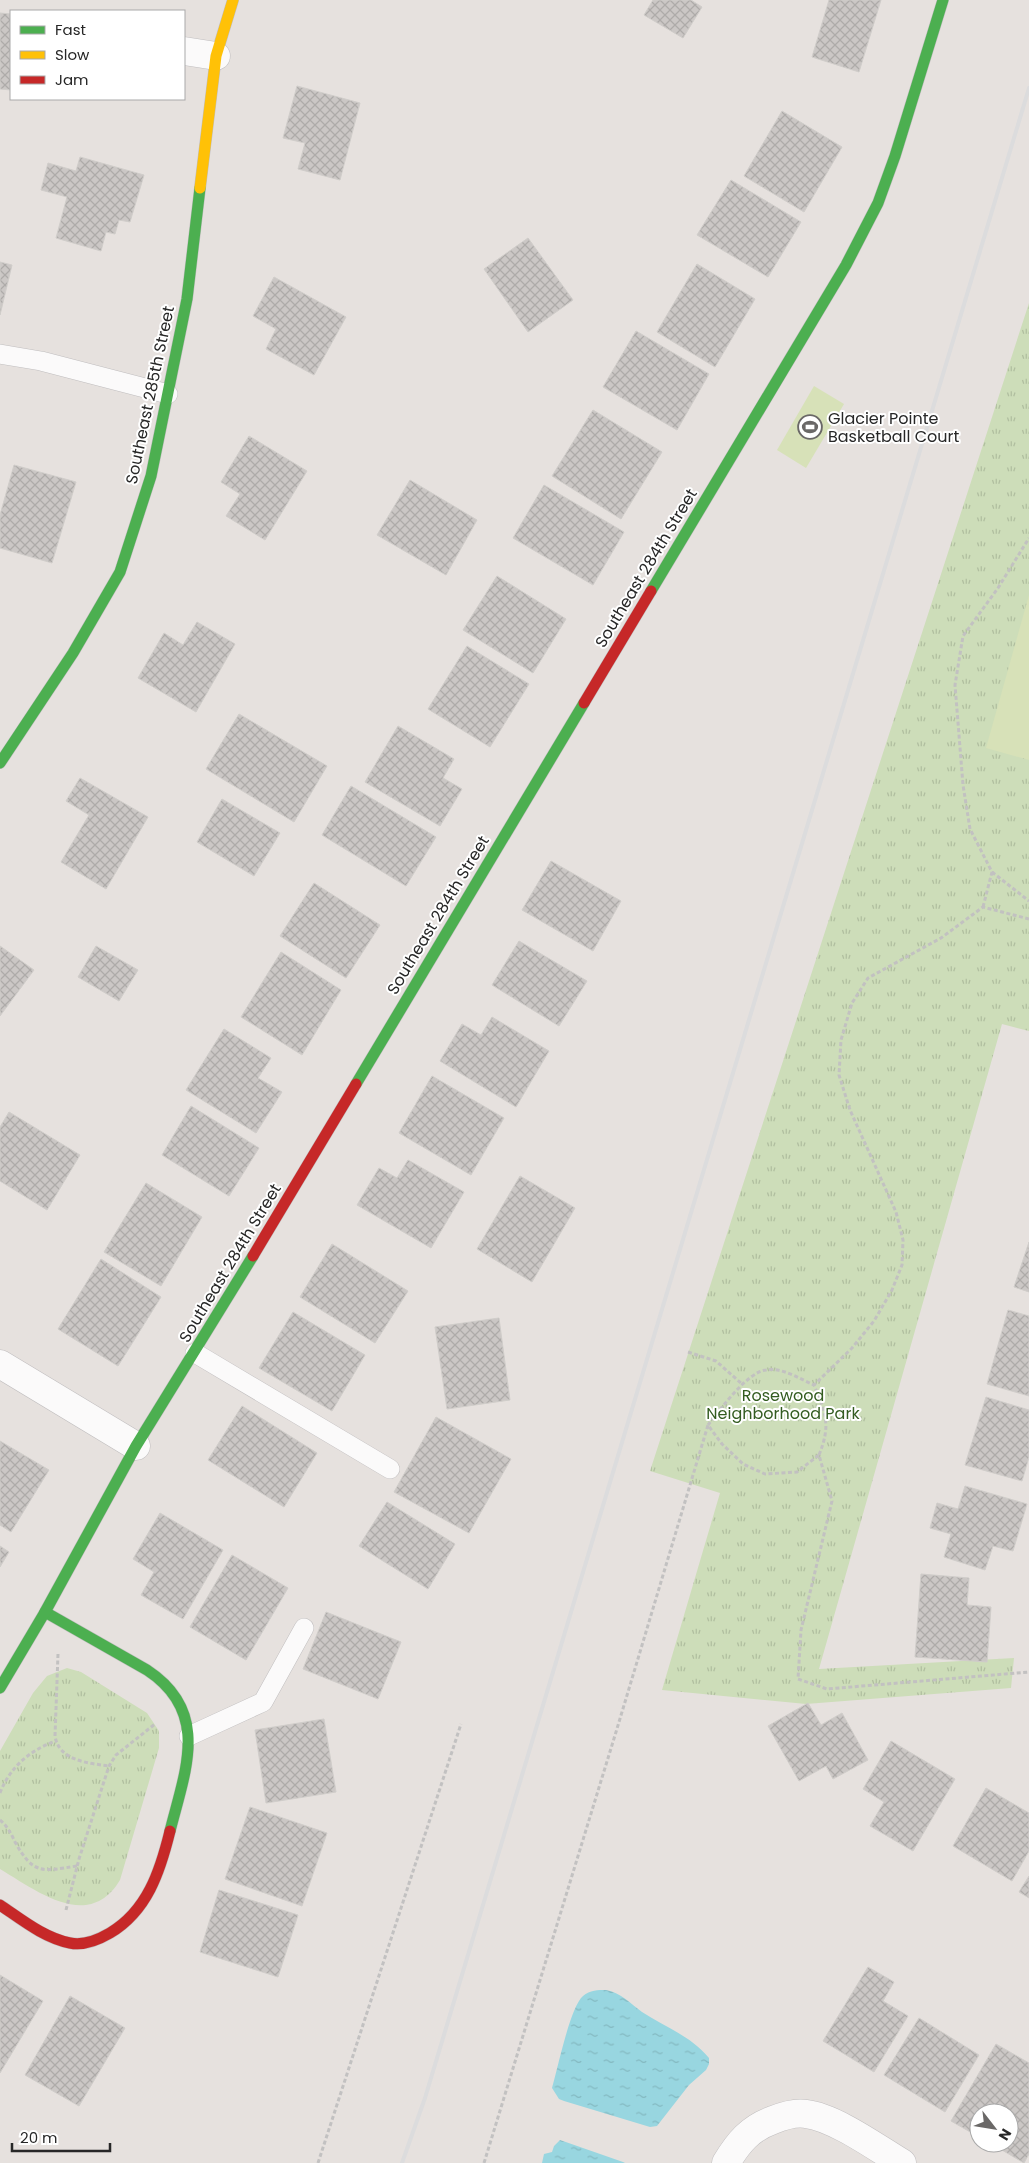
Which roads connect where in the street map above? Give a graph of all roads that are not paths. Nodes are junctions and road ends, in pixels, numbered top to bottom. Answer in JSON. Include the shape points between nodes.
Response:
{"nodes":[{"id":1,"x":233,"y":0,"type":"edge"},
{"id":2,"x":943,"y":0,"type":"edge"},
{"id":3,"x":185,"y":51,"type":"edge"},
{"id":4,"x":216,"y":56,"type":"junction"},
{"id":5,"x":0,"y":354,"type":"edge"},
{"id":6,"x":168,"y":394,"type":"junction"},
{"id":7,"x":0,"y":763,"type":"edge"},
{"id":8,"x":195,"y":1353,"type":"junction"},
{"id":9,"x":0,"y":1364,"type":"edge"},
{"id":10,"x":136,"y":1446,"type":"junction"},
{"id":11,"x":390,"y":1469,"type":"dead end"},
{"id":12,"x":45,"y":1612,"type":"junction"},
{"id":13,"x":304,"y":1628,"type":"dead end"},
{"id":14,"x":0,"y":1688,"type":"edge"},
{"id":15,"x":189,"y":1736,"type":"junction"},
{"id":16,"x":0,"y":1905,"type":"edge"},
{"id":17,"x":726,"y":2163,"type":"edge"},
{"id":18,"x":902,"y":2163,"type":"edge"}],
"edges":[{"from":1,"to":4,"type":"street","name":"Southeast 285th Street"},
{"from":2,"to":8,"type":"street","name":"Southeast 284th Street","via":[[878,203],[846,265]]},
{"from":3,"to":4,"type":"street"},
{"from":4,"to":6,"type":"street","name":"Southeast 285th Street","via":[[187,299]]},
{"from":5,"to":6,"type":"lane","via":[[41,361]]},
{"from":6,"to":7,"type":"street","name":"Southeast 285th Street","via":[[151,476],[120,572],[73,653]]},
{"from":8,"to":10,"type":"street","name":"Southeast 284th Street"},
{"from":8,"to":11,"type":"lane"},
{"from":9,"to":10,"type":"street"},
{"from":10,"to":12,"type":"street","name":"Southeast 284th Street"},
{"from":12,"to":14,"type":"street","name":"Southeast 284th Street"},
{"from":12,"to":15,"type":"street","via":[[148,1671],[174,1693],[184,1711]]},
{"from":13,"to":15,"type":"lane","via":[[262,1702]]},
{"from":15,"to":16,"type":"street","via":[[187,1771],[155,1881],[138,1907],[113,1933],[79,1944],[59,1940]]},
{"from":17,"to":18,"type":"street","via":[[749,2132],[786,2115],[806,2114],[835,2124]]}]}
